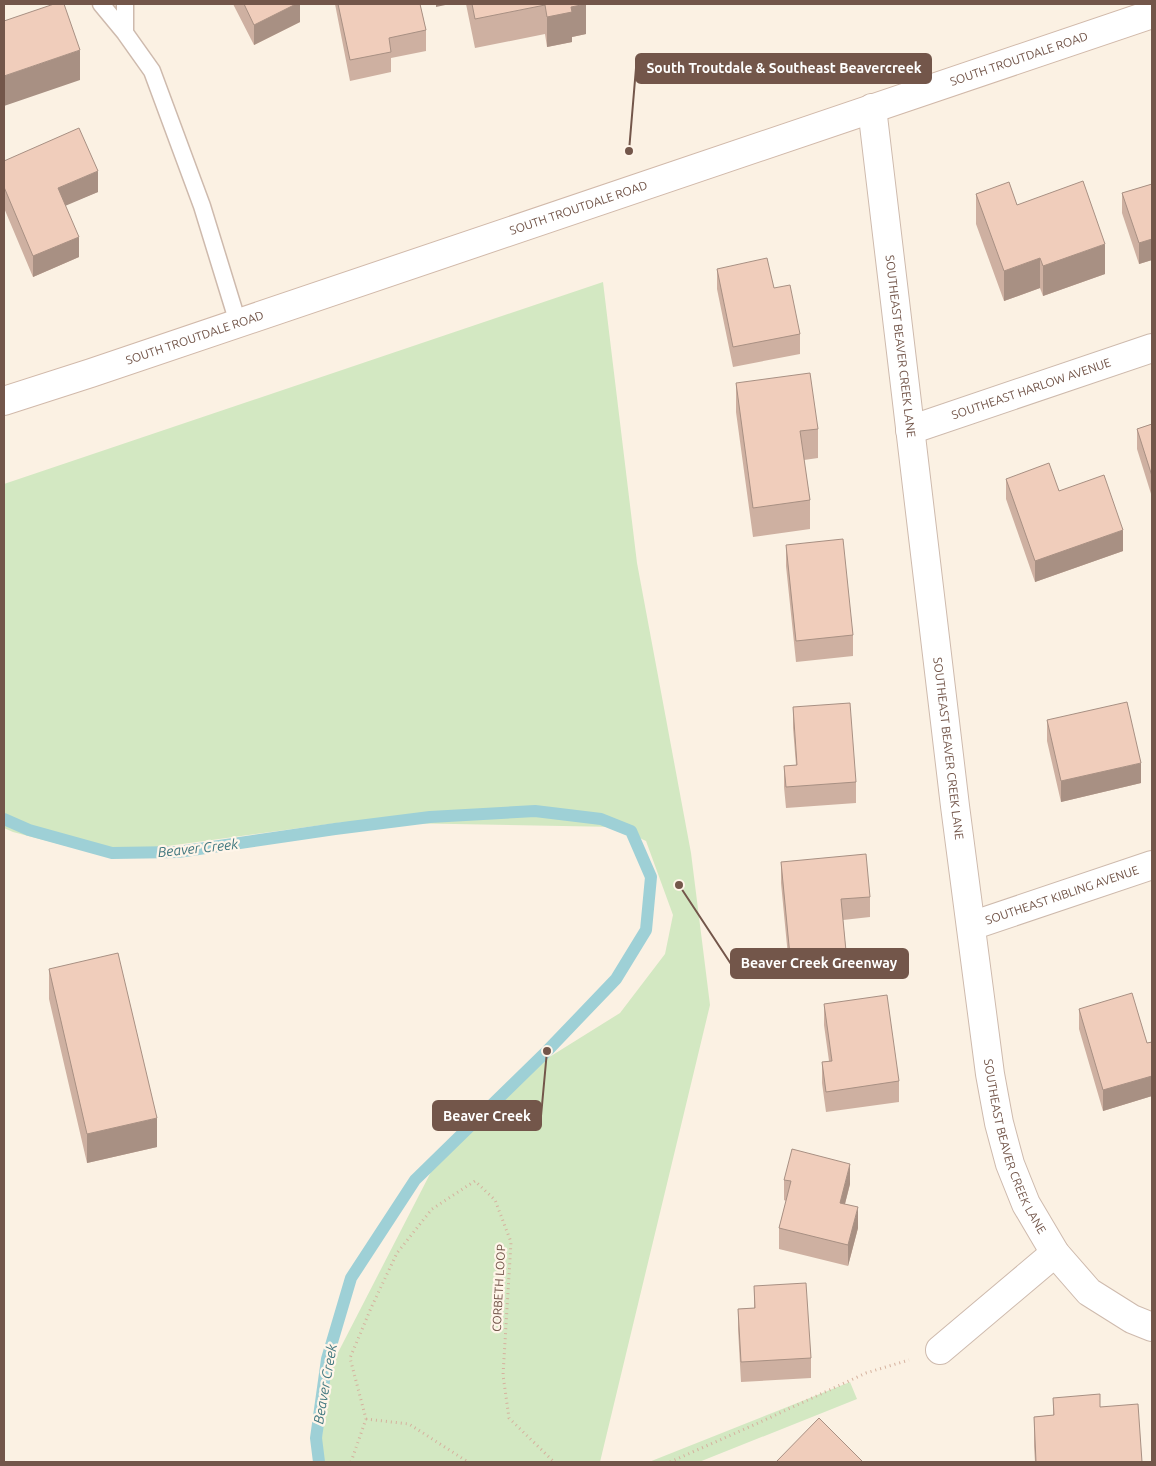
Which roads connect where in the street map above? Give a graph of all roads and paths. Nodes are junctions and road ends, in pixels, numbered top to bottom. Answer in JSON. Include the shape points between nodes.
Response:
{"nodes":[{"id":1,"x":101,"y":4,"type":"edge"},
{"id":2,"x":125,"y":4,"type":"edge"},
{"id":3,"x":1152,"y":14,"type":"edge"},
{"id":4,"x":125,"y":33,"type":"junction"},
{"id":5,"x":872,"y":108,"type":"junction"},
{"id":6,"x":238,"y":323,"type":"junction"},
{"id":7,"x":1152,"y":348,"type":"edge"},
{"id":8,"x":4,"y":401,"type":"edge"},
{"id":9,"x":910,"y":430,"type":"junction"},
{"id":10,"x":1152,"y":864,"type":"edge"},
{"id":11,"x":971,"y":926,"type":"junction"},
{"id":12,"x":1055,"y":1253,"type":"junction"},
{"id":13,"x":1152,"y":1327,"type":"edge"},
{"id":14,"x":940,"y":1350,"type":"joint"},
{"id":15,"x":366,"y":1418,"type":"junction"},
{"id":16,"x":352,"y":1462,"type":"edge"},
{"id":17,"x":468,"y":1462,"type":"edge"},
{"id":18,"x":554,"y":1462,"type":"edge"},
{"id":19,"x":670,"y":1462,"type":"edge"}],
"edges":[{"from":1,"to":4,"type":"lane"},
{"from":2,"to":4,"type":"lane"},
{"from":3,"to":5,"type":"street","name":"SOUTH TROUTDALE ROAD"},
{"from":4,"to":6,"type":"lane","via":[[152,71],[202,206]]},
{"from":5,"to":6,"type":"street","name":"SOUTH TROUTDALE ROAD"},
{"from":5,"to":9,"type":"street","name":"SOUTHEAST BEAVER CREEK LANE"},
{"from":6,"to":8,"type":"street","name":"SOUTH TROUTDALE ROAD"},
{"from":7,"to":9,"type":"street","name":"SOUTHEAST HARLOW AVENUE"},
{"from":9,"to":11,"type":"street","name":"SOUTHEAST BEAVER CREEK LANE"},
{"from":10,"to":11,"type":"street","name":"SOUTHEAST KIBLING AVENUE"},
{"from":11,"to":12,"type":"street","name":"SOUTHEAST BEAVER CREEK LANE","via":[[999,1123],[1010,1164],[1026,1204]]},
{"from":12,"to":13,"type":"street","name":"SOUTHEAST BEAVER CREEK LANE","via":[[1089,1292],[1132,1319]]},
{"from":12,"to":14,"type":"street"},
{"from":14,"to":19,"type":"path","via":[[866,1373]]},
{"from":15,"to":16,"type":"path"},
{"from":15,"to":17,"type":"path","via":[[408,1424]]},
{"from":15,"to":18,"type":"path","name":"CORBETH LOOP","via":[[350,1358],[371,1308],[397,1253],[432,1209],[475,1181],[495,1200],[511,1242],[503,1375],[509,1418]]}]}
